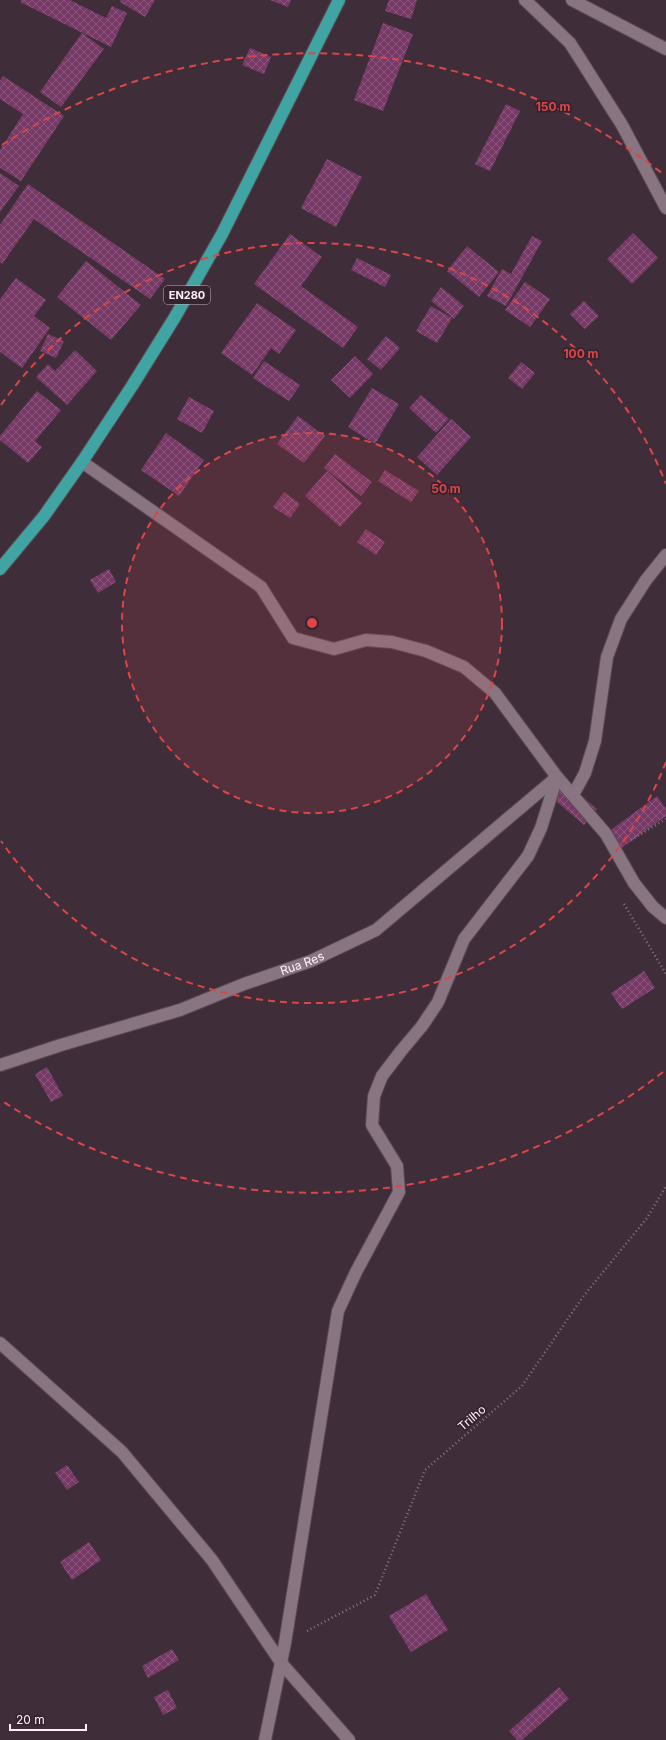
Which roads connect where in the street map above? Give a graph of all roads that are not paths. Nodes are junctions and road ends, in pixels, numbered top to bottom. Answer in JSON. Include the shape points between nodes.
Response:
{"nodes":[{"id":1,"x":339,"y":0,"type":"edge"},
{"id":2,"x":525,"y":0,"type":"edge"},
{"id":3,"x":572,"y":0,"type":"edge"},
{"id":4,"x":666,"y":48,"type":"edge"},
{"id":5,"x":666,"y":208,"type":"edge"},
{"id":6,"x":82,"y":462,"type":"junction"},
{"id":7,"x":666,"y":555,"type":"edge"},
{"id":8,"x":0,"y":569,"type":"edge"},
{"id":9,"x":557,"y":777,"type":"junction"},
{"id":10,"x":573,"y":795,"type":"junction"},
{"id":11,"x":666,"y":918,"type":"edge"},
{"id":12,"x":0,"y":1065,"type":"edge"},
{"id":13,"x":0,"y":1343,"type":"edge"},
{"id":14,"x":282,"y":1664,"type":"junction"},
{"id":15,"x":265,"y":1740,"type":"edge"},
{"id":16,"x":348,"y":1740,"type":"edge"}],
"edges":[{"from":1,"to":6,"type":"main road","number":"EN280","via":[[218,241],[175,317]]},
{"from":2,"to":5,"type":"street","via":[[570,43],[622,125]]},
{"from":3,"to":4,"type":"street"},
{"from":6,"to":8,"type":"main road","number":"EN280","via":[[44,516]]},
{"from":6,"to":9,"type":"street","via":[[261,587],[293,638],[334,649],[366,640],[392,642],[426,651],[464,667],[495,692]]},
{"from":7,"to":10,"type":"street","via":[[621,619],[607,657],[595,741],[585,773]]},
{"from":9,"to":10,"type":"street"},
{"from":9,"to":12,"type":"street","name":"Rua Res","via":[[376,930],[311,961],[180,1010],[61,1044]]},
{"from":9,"to":14,"type":"street","via":[[541,828],[528,856],[464,939],[438,1002],[382,1076],[374,1096],[372,1125],[397,1166],[399,1192],[338,1311]]},
{"from":10,"to":11,"type":"street","via":[[606,834],[634,884]]},
{"from":13,"to":14,"type":"street","via":[[122,1452],[212,1560]]},
{"from":14,"to":15,"type":"street"},
{"from":14,"to":16,"type":"street"}]}
